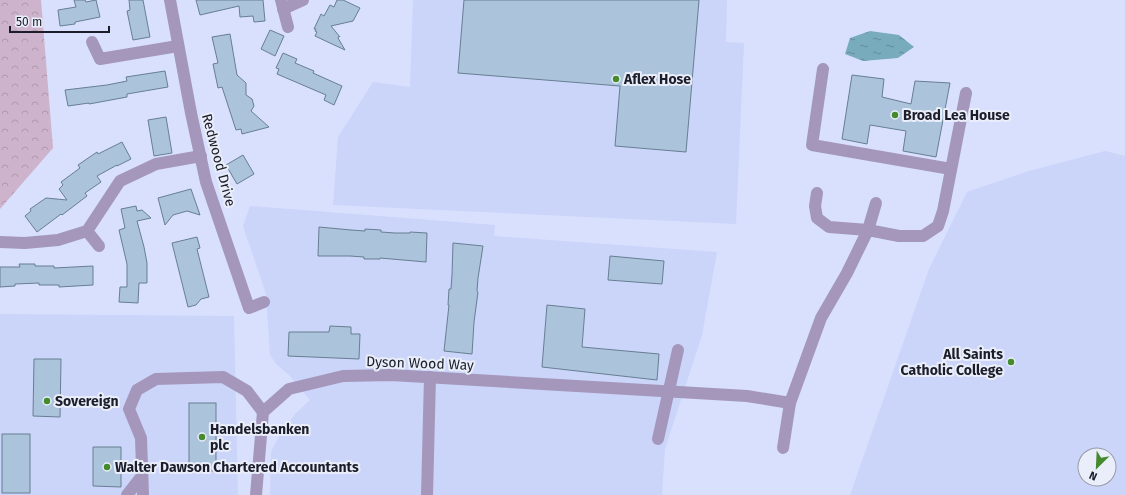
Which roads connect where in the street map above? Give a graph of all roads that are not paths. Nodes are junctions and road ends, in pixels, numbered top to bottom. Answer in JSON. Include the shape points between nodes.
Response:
{"nodes":[{"id":1,"x":170,"y":0,"type":"edge"},
{"id":2,"x":303,"y":0,"type":"edge"},
{"id":3,"x":282,"y":4,"type":"edge"},
{"id":4,"x":288,"y":27,"type":"dead end"},
{"id":5,"x":92,"y":42,"type":"dead end"},
{"id":6,"x":178,"y":46,"type":"junction"},
{"id":7,"x":823,"y":69,"type":"dead end"},
{"id":8,"x":966,"y":93,"type":"dead end"},
{"id":9,"x":201,"y":156,"type":"junction"},
{"id":10,"x":951,"y":169,"type":"junction"},
{"id":11,"x":817,"y":193,"type":"dead end"},
{"id":12,"x":876,"y":203,"type":"dead end"},
{"id":13,"x":868,"y":230,"type":"junction"},
{"id":14,"x":87,"y":231,"type":"junction"},
{"id":15,"x":0,"y":242,"type":"edge"},
{"id":16,"x":99,"y":246,"type":"dead end"},
{"id":17,"x":264,"y":302,"type":"dead end"},
{"id":18,"x":678,"y":350,"type":"dead end"},
{"id":19,"x":430,"y":377,"type":"junction"},
{"id":20,"x":669,"y":392,"type":"junction"},
{"id":21,"x":790,"y":403,"type":"junction"},
{"id":22,"x":263,"y":412,"type":"junction"},
{"id":23,"x":658,"y":439,"type":"dead end"},
{"id":24,"x":783,"y":448,"type":"dead end"},
{"id":25,"x":142,"y":476,"type":"junction"},
{"id":26,"x":128,"y":495,"type":"edge"},
{"id":27,"x":143,"y":495,"type":"edge"},
{"id":28,"x":256,"y":495,"type":"edge"},
{"id":29,"x":427,"y":495,"type":"edge"}],
"edges":[{"from":1,"to":6,"type":"street","name":"Redwood Drive"},
{"from":2,"to":3,"type":"street"},
{"from":3,"to":4,"type":"street"},
{"from":5,"to":6,"type":"street","via":[[100,59]]},
{"from":6,"to":9,"type":"street","name":"Redwood Drive"},
{"from":7,"to":10,"type":"street","via":[[812,145]]},
{"from":8,"to":10,"type":"street"},
{"from":9,"to":14,"type":"street","via":[[156,164],[120,181]]},
{"from":9,"to":17,"type":"street","name":"Redwood Drive","via":[[206,182],[249,308]]},
{"from":10,"to":13,"type":"street","via":[[938,226],[923,236],[899,236]]},
{"from":11,"to":13,"type":"street","via":[[817,218],[830,227]]},
{"from":12,"to":13,"type":"street"},
{"from":13,"to":21,"type":"street","via":[[821,318]]},
{"from":14,"to":15,"type":"street","via":[[58,240]]},
{"from":14,"to":16,"type":"street"},
{"from":18,"to":20,"type":"street"},
{"from":19,"to":20,"type":"street","name":"Dyson Wood Way"},
{"from":19,"to":22,"type":"street","name":"Dyson Wood Way","via":[[344,376],[289,389]]},
{"from":19,"to":29,"type":"street"},
{"from":20,"to":21,"type":"street","name":"Dyson Wood Way","via":[[747,396]]},
{"from":20,"to":23,"type":"street"},
{"from":21,"to":24,"type":"street"},
{"from":22,"to":25,"type":"street","via":[[247,391],[223,377],[156,379],[136,390],[129,409],[141,438]]},
{"from":22,"to":28,"type":"street"},
{"from":25,"to":26,"type":"street"},
{"from":25,"to":27,"type":"street"}]}
